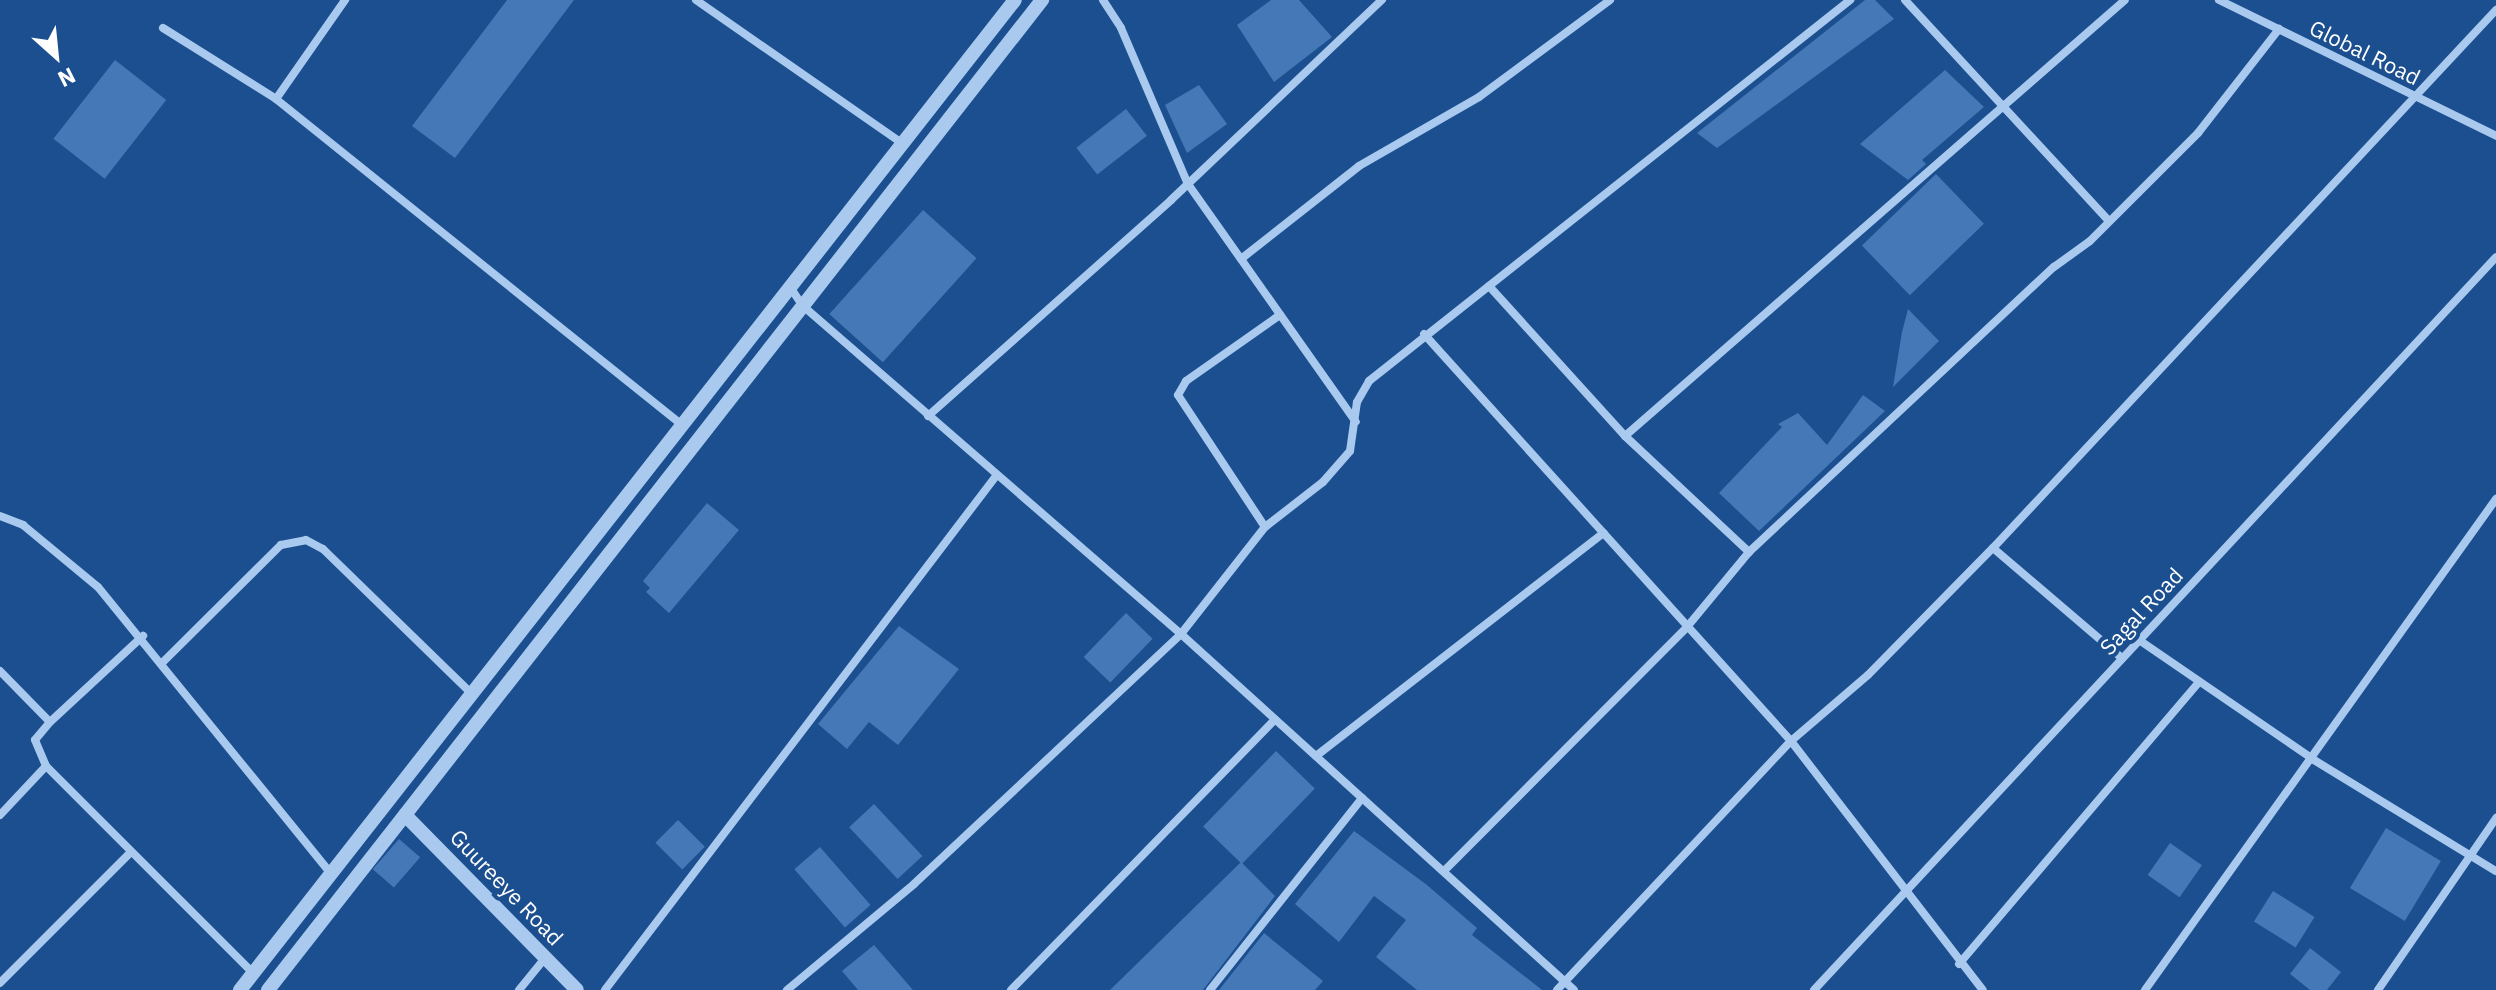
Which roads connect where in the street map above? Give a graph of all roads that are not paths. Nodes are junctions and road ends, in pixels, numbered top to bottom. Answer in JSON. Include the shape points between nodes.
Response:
{"nodes":[{"id":1,"x":345,"y":0,"type":"edge"},
{"id":2,"x":696,"y":0,"type":"edge"},
{"id":3,"x":1015,"y":0,"type":"edge"},
{"id":4,"x":1042,"y":0,"type":"edge"},
{"id":5,"x":1103,"y":0,"type":"edge"},
{"id":6,"x":1382,"y":0,"type":"edge"},
{"id":7,"x":1610,"y":0,"type":"edge"},
{"id":8,"x":1850,"y":0,"type":"edge"},
{"id":9,"x":1905,"y":0,"type":"edge"},
{"id":10,"x":2125,"y":0,"type":"edge"},
{"id":11,"x":2219,"y":0,"type":"edge"},
{"id":12,"x":2496,"y":10,"type":"edge"},
{"id":13,"x":163,"y":28,"type":"dead end"},
{"id":14,"x":2279,"y":29,"type":"junction"},
{"id":15,"x":2414,"y":96,"type":"junction"},
{"id":16,"x":276,"y":99,"type":"junction"},
{"id":17,"x":2002,"y":105,"type":"junction"},
{"id":18,"x":2496,"y":136,"type":"edge"},
{"id":19,"x":902,"y":143,"type":"junction"},
{"id":20,"x":1188,"y":184,"type":"junction"},
{"id":21,"x":2107,"y":219,"type":"junction"},
{"id":22,"x":2496,"y":257,"type":"edge"},
{"id":23,"x":1241,"y":259,"type":"junction"},
{"id":24,"x":1489,"y":286,"type":"junction"},
{"id":25,"x":790,"y":287,"type":"junction"},
{"id":26,"x":803,"y":306,"type":"junction"},
{"id":27,"x":1280,"y":315,"type":"junction"},
{"id":28,"x":1424,"y":334,"type":"junction"},
{"id":29,"x":928,"y":416,"type":"junction"},
{"id":30,"x":1356,"y":422,"type":"junction"},
{"id":31,"x":682,"y":425,"type":"junction"},
{"id":32,"x":1625,"y":436,"type":"junction"},
{"id":33,"x":996,"y":476,"type":"junction"},
{"id":34,"x":2496,"y":499,"type":"edge"},
{"id":35,"x":0,"y":516,"type":"edge"},
{"id":36,"x":1265,"y":527,"type":"junction"},
{"id":37,"x":1604,"y":533,"type":"junction"},
{"id":38,"x":1993,"y":548,"type":"junction"},
{"id":39,"x":1749,"y":552,"type":"junction"},
{"id":40,"x":1687,"y":627,"type":"junction"},
{"id":41,"x":1181,"y":634,"type":"junction"},
{"id":42,"x":143,"y":636,"type":"junction"},
{"id":43,"x":2139,"y":640,"type":"junction"},
{"id":44,"x":2122,"y":658,"type":"junction"},
{"id":45,"x":163,"y":662,"type":"junction"},
{"id":46,"x":0,"y":671,"type":"edge"},
{"id":47,"x":2199,"y":682,"type":"junction"},
{"id":48,"x":472,"y":694,"type":"junction"},
{"id":49,"x":1275,"y":719,"type":"junction"},
{"id":50,"x":50,"y":722,"type":"junction"},
{"id":51,"x":1791,"y":741,"type":"junction"},
{"id":52,"x":1316,"y":756,"type":"junction"},
{"id":53,"x":2314,"y":760,"type":"junction"},
{"id":54,"x":46,"y":766,"type":"junction"},
{"id":55,"x":1362,"y":798,"type":"junction"},
{"id":56,"x":0,"y":815,"type":"edge"},
{"id":57,"x":405,"y":815,"type":"junction"},
{"id":58,"x":2496,"y":818,"type":"edge"},
{"id":59,"x":131,"y":852,"type":"junction"},
{"id":60,"x":2472,"y":856,"type":"junction"},
{"id":61,"x":1444,"y":871,"type":"junction"},
{"id":62,"x":2496,"y":871,"type":"edge"},
{"id":63,"x":331,"y":874,"type":"junction"},
{"id":64,"x":1907,"y":895,"type":"junction"},
{"id":65,"x":545,"y":958,"type":"junction"},
{"id":66,"x":1959,"y":964,"type":"junction"},
{"id":67,"x":253,"y":973,"type":"junction"},
{"id":68,"x":1564,"y":982,"type":"junction"},
{"id":69,"x":0,"y":983,"type":"edge"},
{"id":70,"x":240,"y":990,"type":"edge"},
{"id":71,"x":268,"y":990,"type":"edge"},
{"id":72,"x":519,"y":990,"type":"edge"},
{"id":73,"x":577,"y":990,"type":"edge"},
{"id":74,"x":605,"y":990,"type":"edge"},
{"id":75,"x":787,"y":990,"type":"edge"},
{"id":76,"x":1011,"y":990,"type":"edge"},
{"id":77,"x":1210,"y":990,"type":"edge"},
{"id":78,"x":1557,"y":990,"type":"edge"},
{"id":79,"x":1574,"y":990,"type":"edge"},
{"id":80,"x":1814,"y":990,"type":"edge"},
{"id":81,"x":1983,"y":990,"type":"edge"},
{"id":82,"x":2145,"y":990,"type":"edge"},
{"id":83,"x":2378,"y":990,"type":"edge"}],
"edges":[{"from":1,"to":16,"type":"street"},
{"from":2,"to":19,"type":"street"},
{"from":3,"to":19,"type":"street"},
{"from":4,"to":26,"type":"street"},
{"from":5,"to":20,"type":"street","via":[[1121,28]]},
{"from":6,"to":20,"type":"street"},
{"from":7,"to":23,"type":"street","via":[[1479,97],[1359,166]]},
{"from":8,"to":24,"type":"street"},
{"from":9,"to":17,"type":"street"},
{"from":10,"to":17,"type":"street"},
{"from":11,"to":14,"type":"street","name":"Global Road"},
{"from":12,"to":15,"type":"street"},
{"from":13,"to":16,"type":"street"},
{"from":14,"to":15,"type":"street","name":"Global Road"},
{"from":14,"to":21,"type":"street","via":[[2198,133]]},
{"from":15,"to":18,"type":"street","name":"Global Road"},
{"from":15,"to":38,"type":"street"},
{"from":16,"to":31,"type":"street"},
{"from":17,"to":21,"type":"street"},
{"from":17,"to":32,"type":"street"},
{"from":19,"to":25,"type":"street"},
{"from":20,"to":23,"type":"street"},
{"from":20,"to":29,"type":"street"},
{"from":21,"to":39,"type":"street","via":[[2090,241],[2054,267]]},
{"from":22,"to":43,"type":"street","name":"Sagal Road"},
{"from":23,"to":27,"type":"street"},
{"from":24,"to":28,"type":"street"},
{"from":24,"to":32,"type":"street"},
{"from":25,"to":26,"type":"street"},
{"from":25,"to":31,"type":"street"},
{"from":26,"to":29,"type":"street"},
{"from":26,"to":57,"type":"street"},
{"from":27,"to":30,"type":"street"},
{"from":27,"to":36,"type":"street","via":[[1186,381],[1178,395]]},
{"from":28,"to":30,"type":"street","via":[[1369,381],[1357,402]]},
{"from":28,"to":37,"type":"street"},
{"from":29,"to":33,"type":"street"},
{"from":30,"to":36,"type":"street","via":[[1350,451],[1323,482]]},
{"from":31,"to":48,"type":"street"},
{"from":32,"to":39,"type":"street"},
{"from":33,"to":41,"type":"street"},
{"from":33,"to":74,"type":"street"},
{"from":34,"to":53,"type":"street"},
{"from":35,"to":42,"type":"street","via":[[23,525],[98,587]]},
{"from":36,"to":41,"type":"street"},
{"from":37,"to":40,"type":"street"},
{"from":37,"to":52,"type":"street"},
{"from":38,"to":44,"type":"street"},
{"from":38,"to":51,"type":"street","via":[[1868,675]]},
{"from":39,"to":40,"type":"street"},
{"from":40,"to":51,"type":"street"},
{"from":40,"to":61,"type":"street"},
{"from":41,"to":49,"type":"street"},
{"from":41,"to":75,"type":"street","via":[[937,862]]},
{"from":42,"to":45,"type":"street"},
{"from":42,"to":50,"type":"street"},
{"from":43,"to":44,"type":"street","name":"Sagal Road"},
{"from":43,"to":47,"type":"street"},
{"from":44,"to":64,"type":"street","name":"Sagal Road"},
{"from":45,"to":48,"type":"street","via":[[281,545],[306,540],[323,549]]},
{"from":45,"to":63,"type":"street"},
{"from":46,"to":50,"type":"street"},
{"from":47,"to":53,"type":"street"},
{"from":47,"to":66,"type":"street"},
{"from":48,"to":63,"type":"street"},
{"from":49,"to":52,"type":"street"},
{"from":49,"to":76,"type":"street"},
{"from":50,"to":54,"type":"street","via":[[35,740]]},
{"from":51,"to":64,"type":"street"},
{"from":51,"to":68,"type":"street"},
{"from":52,"to":55,"type":"street"},
{"from":53,"to":60,"type":"street"},
{"from":53,"to":82,"type":"street"},
{"from":54,"to":56,"type":"street"},
{"from":54,"to":59,"type":"street"},
{"from":55,"to":61,"type":"street"},
{"from":55,"to":77,"type":"street"},
{"from":57,"to":65,"type":"street","name":"Guureeye Road"},
{"from":57,"to":71,"type":"street"},
{"from":58,"to":60,"type":"street"},
{"from":59,"to":67,"type":"street"},
{"from":59,"to":69,"type":"street"},
{"from":60,"to":62,"type":"street"},
{"from":60,"to":83,"type":"street"},
{"from":61,"to":68,"type":"street"},
{"from":63,"to":67,"type":"street"},
{"from":64,"to":66,"type":"street"},
{"from":64,"to":80,"type":"street","name":"Sagal Road"},
{"from":65,"to":72,"type":"street"},
{"from":65,"to":73,"type":"street","name":"Guureeye Road"},
{"from":66,"to":81,"type":"street"},
{"from":67,"to":70,"type":"street"},
{"from":68,"to":78,"type":"street"},
{"from":68,"to":79,"type":"street"}]}
